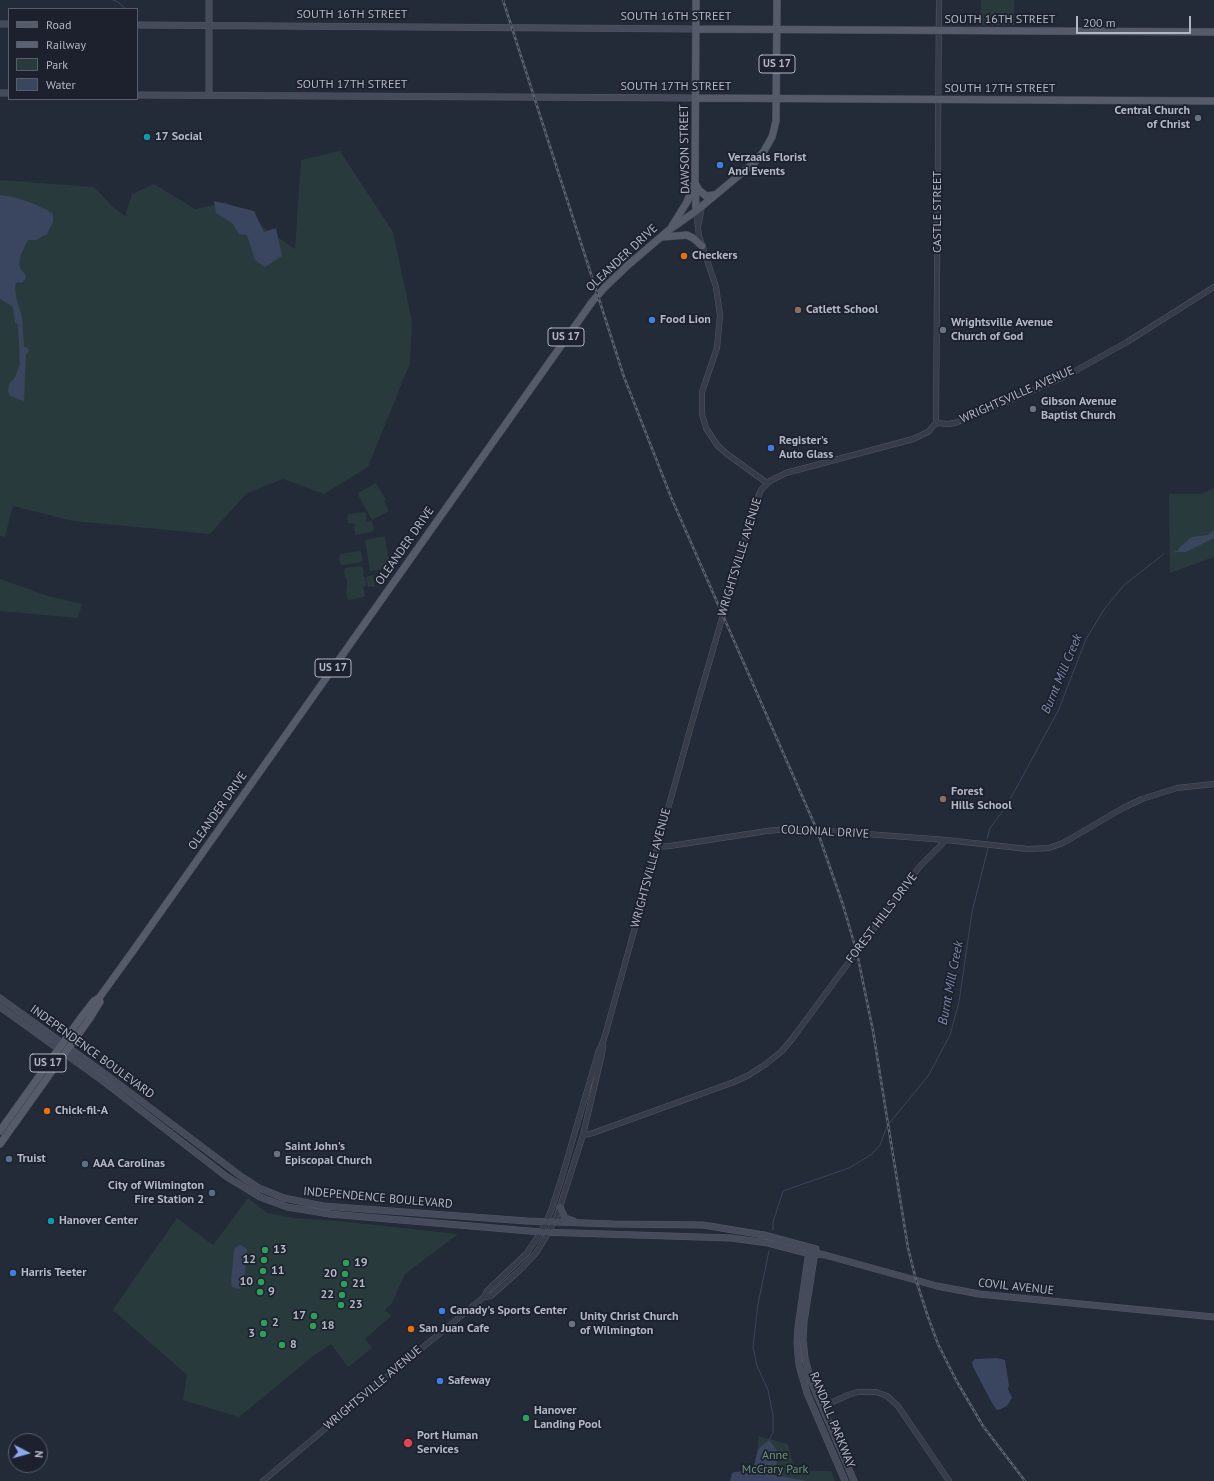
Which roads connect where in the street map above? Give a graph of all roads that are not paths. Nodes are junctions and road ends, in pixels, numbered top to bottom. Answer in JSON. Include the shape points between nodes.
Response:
{"nodes":[{"id":1,"x":210,"y":0,"type":"edge"},
{"id":2,"x":696,"y":0,"type":"edge"},
{"id":3,"x":777,"y":0,"type":"edge"},
{"id":4,"x":939,"y":0,"type":"edge"},
{"id":5,"x":138,"y":25,"type":"edge"},
{"id":6,"x":209,"y":25,"type":"junction"},
{"id":7,"x":696,"y":29,"type":"junction"},
{"id":8,"x":777,"y":29,"type":"junction"},
{"id":9,"x":939,"y":30,"type":"junction"},
{"id":10,"x":1214,"y":32,"type":"edge"},
{"id":11,"x":138,"y":95,"type":"edge"},
{"id":12,"x":209,"y":95,"type":"junction"},
{"id":13,"x":695,"y":98,"type":"junction"},
{"id":14,"x":776,"y":99,"type":"junction"},
{"id":15,"x":938,"y":99,"type":"junction"},
{"id":16,"x":1214,"y":101,"type":"edge"},
{"id":17,"x":695,"y":179,"type":"junction"},
{"id":18,"x":716,"y":194,"type":"junction"},
{"id":19,"x":699,"y":209,"type":"junction"},
{"id":20,"x":669,"y":230,"type":"junction"},
{"id":21,"x":661,"y":237,"type":"junction"},
{"id":22,"x":702,"y":246,"type":"junction"},
{"id":23,"x":1214,"y":287,"type":"edge"},
{"id":24,"x":936,"y":423,"type":"junction"},
{"id":25,"x":767,"y":483,"type":"junction"},
{"id":26,"x":1214,"y":784,"type":"edge"},
{"id":27,"x":946,"y":840,"type":"junction"},
{"id":28,"x":657,"y":847,"type":"junction"},
{"id":29,"x":0,"y":998,"type":"edge"},
{"id":30,"x":0,"y":1007,"type":"edge"},
{"id":31,"x":604,"y":1039,"type":"junction"},
{"id":32,"x":63,"y":1048,"type":"junction"},
{"id":33,"x":0,"y":1131,"type":"edge"},
{"id":34,"x":583,"y":1135,"type":"junction"},
{"id":35,"x":0,"y":1144,"type":"edge"},
{"id":36,"x":560,"y":1207,"type":"junction"},
{"id":37,"x":546,"y":1222,"type":"junction"},
{"id":38,"x":554,"y":1222,"type":"junction"},
{"id":39,"x":582,"y":1223,"type":"junction"},
{"id":40,"x":541,"y":1232,"type":"junction"},
{"id":41,"x":549,"y":1232,"type":"junction"},
{"id":42,"x":814,"y":1252,"type":"junction"},
{"id":43,"x":484,"y":1297,"type":"junction"},
{"id":44,"x":1214,"y":1317,"type":"edge"},
{"id":45,"x":822,"y":1407,"type":"junction"},
{"id":46,"x":263,"y":1481,"type":"edge"},
{"id":47,"x":845,"y":1481,"type":"edge"},
{"id":48,"x":854,"y":1481,"type":"edge"},
{"id":49,"x":949,"y":1481,"type":"edge"}],
"edges":[{"from":1,"to":6,"type":"main road"},
{"from":2,"to":7,"type":"main road","name":"DAWSON STREET"},
{"from":3,"to":8,"type":"main road","number":"US 17"},
{"from":4,"to":9,"type":"street","name":"CASTLE STREET"},
{"from":5,"to":6,"type":"main road","name":"SOUTH 16TH STREET"},
{"from":6,"to":7,"type":"main road","name":"SOUTH 16TH STREET"},
{"from":6,"to":12,"type":"main road"},
{"from":7,"to":8,"type":"main road","name":"SOUTH 16TH STREET"},
{"from":7,"to":13,"type":"main road","name":"DAWSON STREET"},
{"from":8,"to":9,"type":"main road","name":"SOUTH 16TH STREET"},
{"from":8,"to":14,"type":"main road","number":"US 17"},
{"from":9,"to":10,"type":"main road","name":"SOUTH 16TH STREET"},
{"from":9,"to":15,"type":"street","name":"CASTLE STREET"},
{"from":11,"to":12,"type":"main road","name":"SOUTH 17TH STREET"},
{"from":12,"to":13,"type":"main road","name":"SOUTH 17TH STREET"},
{"from":13,"to":14,"type":"main road","name":"SOUTH 17TH STREET"},
{"from":13,"to":17,"type":"main road","name":"DAWSON STREET","number":"US 17"},
{"from":14,"to":15,"type":"main road","name":"SOUTH 17TH STREET"},
{"from":14,"to":18,"type":"main road","name":"OLEANDER DRIVE","number":"US 17","via":[[775,130],[769,144],[754,162]]},
{"from":15,"to":16,"type":"main road","name":"SOUTH 17TH STREET"},
{"from":15,"to":24,"type":"street","name":"CASTLE STREET"},
{"from":17,"to":18,"type":"main road","via":[[702,194]]},
{"from":17,"to":19,"type":"main road","name":"DAWSON STREET","number":"US 17"},
{"from":17,"to":20,"type":"main road","number":"US 17","via":[[687,202]]},
{"from":18,"to":19,"type":"main road","name":"OLEANDER DRIVE","number":"US 17"},
{"from":19,"to":20,"type":"main road","name":"OLEANDER DRIVE","number":"US 17"},
{"from":19,"to":22,"type":"street","name":"DAWSON STREET","via":[[698,226]]},
{"from":20,"to":21,"type":"main road","name":"OLEANDER DRIVE","number":"US 17"},
{"from":21,"to":22,"type":"main road","via":[[687,235]]},
{"from":21,"to":32,"type":"main road","name":"OLEANDER DRIVE","number":"US 17","via":[[609,282],[586,309],[99,998],[100,1002]]},
{"from":22,"to":25,"type":"street","name":"DAWSON STREET","via":[[716,287],[720,315],[717,348],[702,392],[701,407],[705,424],[720,449]]},
{"from":23,"to":24,"type":"street","name":"WRIGHTSVILLE AVENUE","via":[[1127,342],[1068,374],[955,423]]},
{"from":24,"to":25,"type":"street","name":"WRIGHTSVILLE AVENUE","via":[[928,432],[912,439],[786,473]]},
{"from":25,"to":28,"type":"street","name":"WRIGHTSVILLE AVENUE","via":[[754,507]]},
{"from":26,"to":27,"type":"street","via":[[1177,788],[1142,799],[1063,843],[1049,848],[1028,849]]},
{"from":27,"to":28,"type":"street","name":"COLONIAL DRIVE","via":[[788,829]]},
{"from":27,"to":34,"type":"street","name":"FOREST HILLS DRIVE","via":[[920,866],[788,1044],[766,1064],[734,1082]]},
{"from":28,"to":31,"type":"street","name":"WRIGHTSVILLE AVENUE"},
{"from":29,"to":32,"type":"main road","name":"INDEPENDENCE BOULEVARD"},
{"from":30,"to":32,"type":"main road","name":"INDEPENDENCE BOULEVARD"},
{"from":31,"to":34,"type":"street","name":"WRIGHTSVILLE AVENUE"},
{"from":31,"to":37,"type":"street","name":"WRIGHTSVILLE AVENUE"},
{"from":32,"to":33,"type":"main road","name":"OLEANDER DRIVE","number":"US 17"},
{"from":32,"to":35,"type":"main road","name":"OLEANDER DRIVE","number":"US 17"},
{"from":32,"to":37,"type":"main road","name":"INDEPENDENCE BOULEVARD","via":[[108,1076],[242,1177],[275,1196],[323,1206]]},
{"from":32,"to":40,"type":"main road","name":"INDEPENDENCE BOULEVARD","via":[[227,1176],[260,1197],[278,1204],[330,1214]]},
{"from":34,"to":36,"type":"street","name":"WRIGHTSVILLE AVENUE"},
{"from":36,"to":38,"type":"street","name":"WRIGHTSVILLE AVENUE"},
{"from":36,"to":39,"type":"main road","via":[[565,1218]]},
{"from":37,"to":38,"type":"main road","name":"INDEPENDENCE BOULEVARD"},
{"from":37,"to":40,"type":"street","name":"WRIGHTSVILLE AVENUE"},
{"from":38,"to":39,"type":"main road","name":"INDEPENDENCE BOULEVARD"},
{"from":38,"to":41,"type":"street","name":"WRIGHTSVILLE AVENUE"},
{"from":39,"to":42,"type":"main road","name":"INDEPENDENCE BOULEVARD","via":[[703,1225],[764,1235]]},
{"from":40,"to":41,"type":"main road","name":"INDEPENDENCE BOULEVARD"},
{"from":40,"to":43,"type":"street","name":"WRIGHTSVILLE AVENUE","via":[[527,1252]]},
{"from":41,"to":42,"type":"main road","name":"INDEPENDENCE BOULEVARD","via":[[731,1238]]},
{"from":41,"to":43,"type":"street","name":"WRIGHTSVILLE AVENUE","via":[[536,1253],[520,1270],[491,1296]]},
{"from":42,"to":44,"type":"main road","name":"COVIL AVENUE","via":[[968,1292]]},
{"from":42,"to":45,"type":"main road","name":"RANDALL PARKWAY","via":[[803,1340],[809,1374]]},
{"from":42,"to":47,"type":"main road","name":"RANDALL PARKWAY","via":[[798,1327],[799,1365],[804,1387]]},
{"from":43,"to":46,"type":"street","name":"WRIGHTSVILLE AVENUE"},
{"from":45,"to":48,"type":"main road","name":"RANDALL PARKWAY"},
{"from":45,"to":49,"type":"street","via":[[858,1392],[876,1392],[887,1396],[898,1406]]}]}
